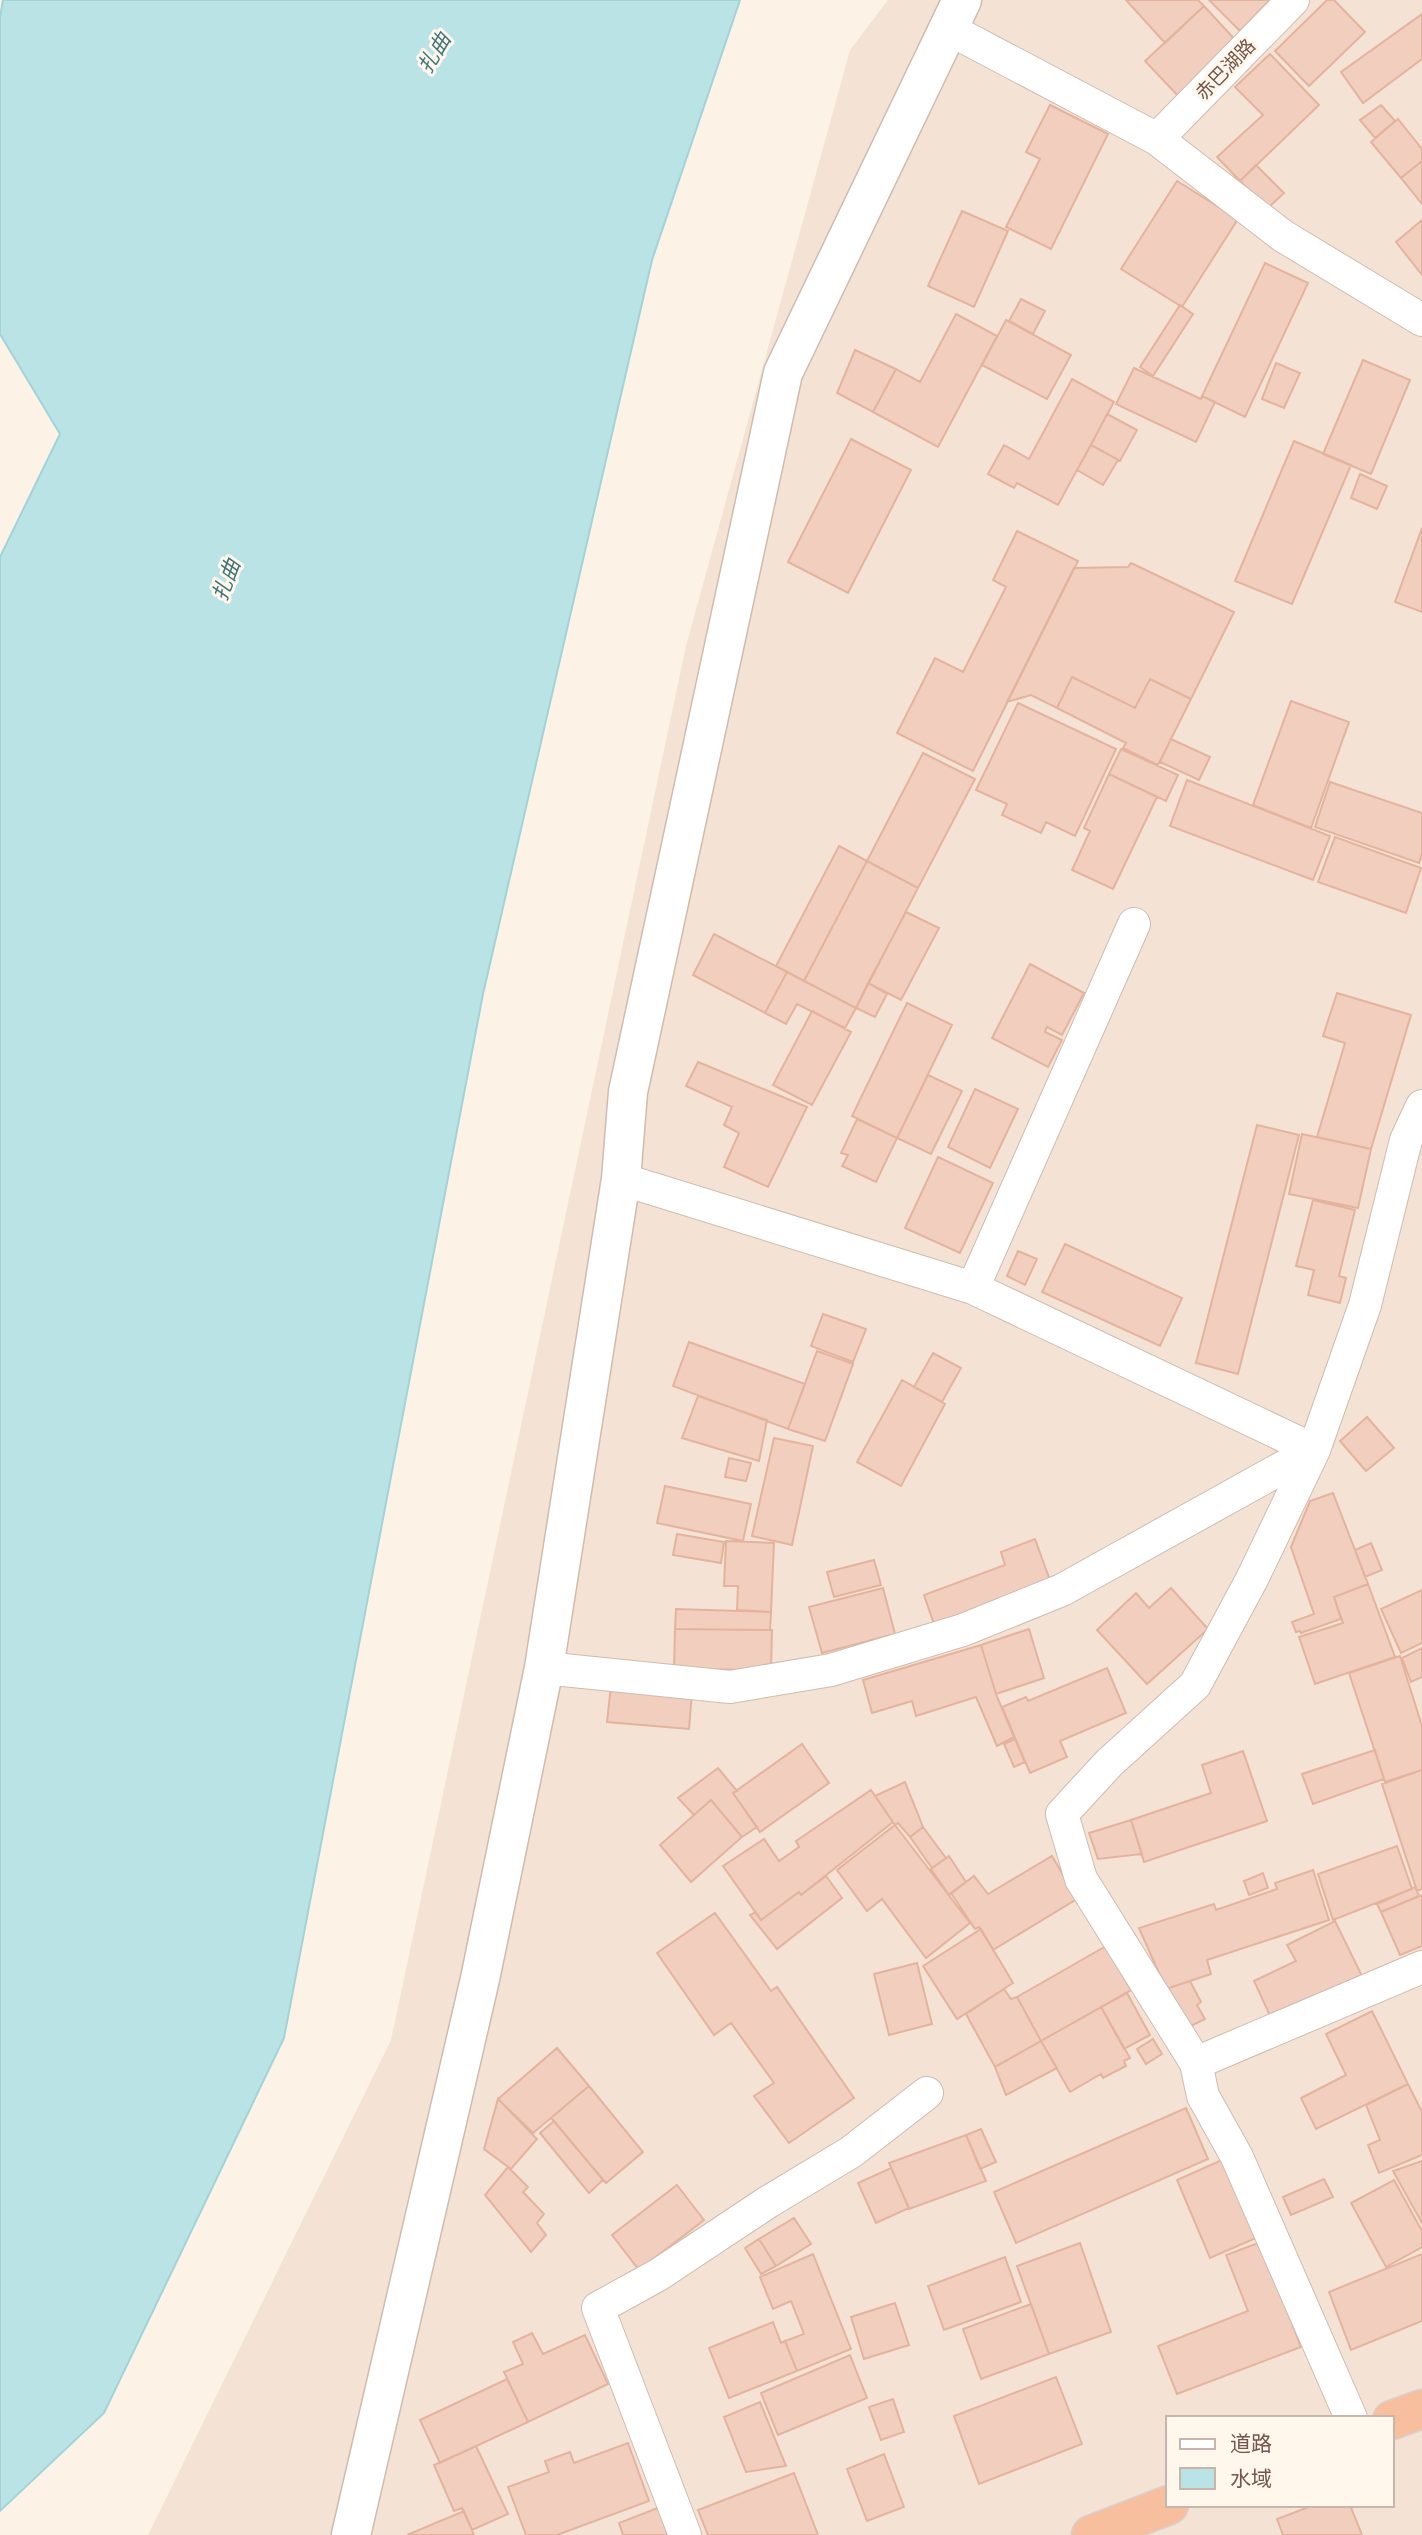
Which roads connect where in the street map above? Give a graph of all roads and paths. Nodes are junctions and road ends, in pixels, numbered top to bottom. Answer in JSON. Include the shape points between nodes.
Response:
{"nodes":[{"id":1,"x":1293,"y":0,"type":"edge"},
{"id":2,"x":954,"y":14,"type":"edge"},
{"id":3,"x":1157,"y":139,"type":"junction"},
{"id":4,"x":1422,"y":320,"type":"edge"},
{"id":5,"x":1134,"y":924,"type":"dead end"},
{"id":6,"x":1422,"y":1106,"type":"edge"},
{"id":7,"x":621,"y":1179,"type":"junction"},
{"id":8,"x":973,"y":1288,"type":"junction"},
{"id":9,"x":1314,"y":1450,"type":"junction"},
{"id":10,"x":544,"y":1668,"type":"junction"},
{"id":11,"x":1422,"y":1967,"type":"edge"},
{"id":12,"x":1196,"y":2063,"type":"junction"},
{"id":13,"x":927,"y":2094,"type":"dead end"},
{"id":14,"x":1422,"y":2409,"type":"edge"},
{"id":15,"x":1350,"y":2416,"type":"edge"},
{"id":16,"x":1394,"y":2419,"type":"edge"},
{"id":17,"x":1166,"y":2506,"type":"edge"},
{"id":18,"x":351,"y":2535,"type":"edge"},
{"id":19,"x":685,"y":2535,"type":"edge"},
{"id":20,"x":1091,"y":2535,"type":"edge"}],
"edges":[{"from":1,"to":3,"type":"lane","name":"赤巴湖路"},
{"from":2,"to":3,"type":"lane"},
{"from":2,"to":7,"type":"street","via":[[783,373],[628,1092]]},
{"from":3,"to":4,"type":"lane","via":[[1283,236]]},
{"from":5,"to":8,"type":"lane"},
{"from":6,"to":9,"type":"lane","via":[[1406,1140],[1365,1305]]},
{"from":7,"to":8,"type":"lane"},
{"from":7,"to":10,"type":"street"},
{"from":8,"to":9,"type":"lane"},
{"from":9,"to":10,"type":"lane","via":[[1062,1590],[963,1630],[831,1670],[730,1687]]},
{"from":9,"to":12,"type":"lane","via":[[1195,1685],[1109,1763],[1062,1814],[1081,1879]]},
{"from":10,"to":18,"type":"street","via":[[480,1979]]},
{"from":11,"to":12,"type":"lane"},
{"from":12,"to":15,"type":"lane","via":[[1203,2096],[1237,2157]]},
{"from":13,"to":19,"type":"lane","via":[[851,2152],[598,2308]]},
{"from":14,"to":16,"type":"highway"},
{"from":17,"to":20,"type":"highway"}]}
